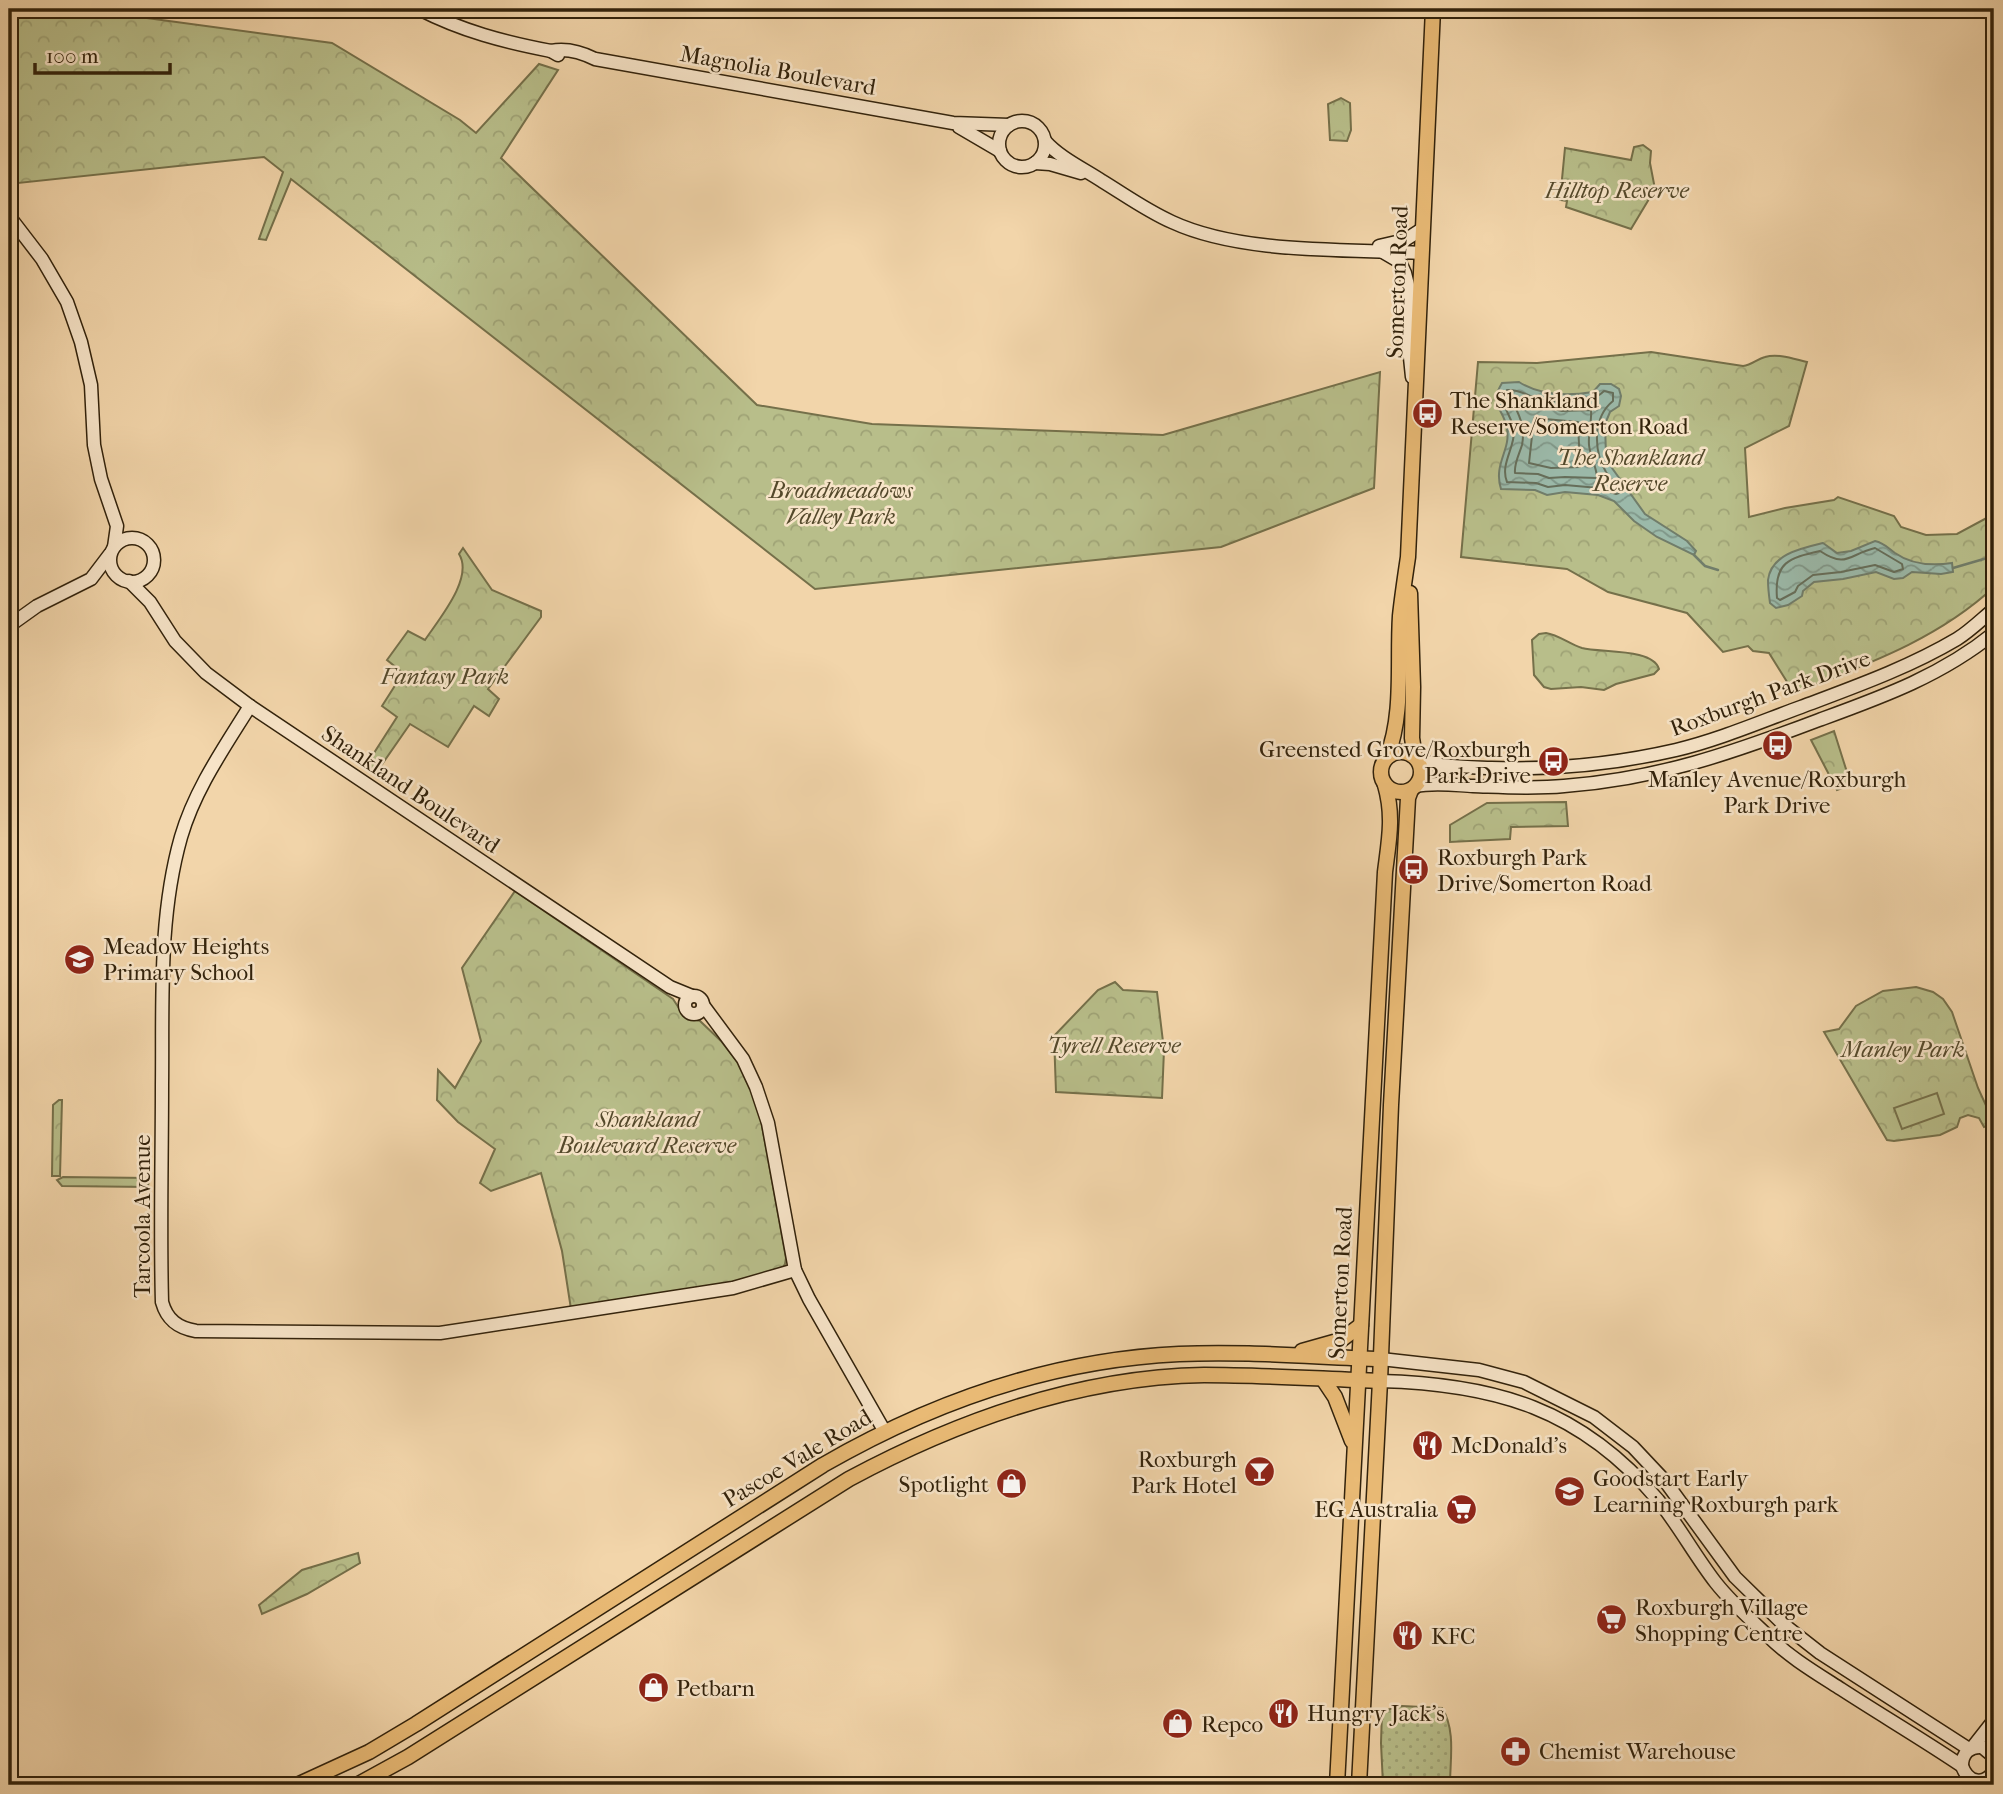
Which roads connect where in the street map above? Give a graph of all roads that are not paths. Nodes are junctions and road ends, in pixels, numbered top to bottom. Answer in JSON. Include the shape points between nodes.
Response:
{"nodes":[{"id":1,"x":419,"y":9,"type":"edge"},
{"id":2,"x":1433,"y":9,"type":"edge"},
{"id":3,"x":953,"y":123,"type":"junction"},
{"id":4,"x":1009,"y":125,"type":"junction"},
{"id":5,"x":1045,"y":141,"type":"junction"},
{"id":6,"x":1000,"y":152,"type":"junction"},
{"id":7,"x":1035,"y":163,"type":"junction"},
{"id":8,"x":1101,"y":180,"type":"junction"},
{"id":9,"x":9,"y":216,"type":"edge"},
{"id":10,"x":1422,"y":229,"type":"junction"},
{"id":11,"x":1358,"y":250,"type":"junction"},
{"id":12,"x":1381,"y":251,"type":"junction"},
{"id":13,"x":1421,"y":253,"type":"junction"},
{"id":14,"x":1415,"y":398,"type":"junction"},
{"id":15,"x":117,"y":526,"type":"junction"},
{"id":16,"x":138,"y":539,"type":"junction"},
{"id":17,"x":112,"y":550,"type":"junction"},
{"id":18,"x":1408,"y":557,"type":"junction"},
{"id":19,"x":149,"y":573,"type":"junction"},
{"id":20,"x":90,"y":579,"type":"junction"},
{"id":21,"x":127,"y":581,"type":"junction"},
{"id":22,"x":150,"y":603,"type":"junction"},
{"id":23,"x":1994,"y":609,"type":"edge"},
{"id":24,"x":9,"y":626,"type":"edge"},
{"id":25,"x":1994,"y":633,"type":"edge"},
{"id":26,"x":250,"y":706,"type":"junction"},
{"id":27,"x":1732,"y":733,"type":"junction"},
{"id":28,"x":1737,"y":751,"type":"junction"},
{"id":29,"x":1387,"y":757,"type":"junction"},
{"id":30,"x":1416,"y":759,"type":"junction"},
{"id":31,"x":1617,"y":761,"type":"junction"},
{"id":32,"x":1620,"y":780,"type":"junction"},
{"id":33,"x":1385,"y":785,"type":"junction"},
{"id":34,"x":1413,"y":788,"type":"junction"},
{"id":35,"x":795,"y":1270,"type":"junction"},
{"id":36,"x":1361,"y":1325,"type":"junction"},
{"id":37,"x":1283,"y":1356,"type":"junction"},
{"id":38,"x":1359,"y":1358,"type":"junction"},
{"id":39,"x":1124,"y":1359,"type":"junction"},
{"id":40,"x":1381,"y":1359,"type":"junction"},
{"id":41,"x":1323,"y":1379,"type":"junction"},
{"id":42,"x":1143,"y":1380,"type":"junction"},
{"id":43,"x":1358,"y":1381,"type":"junction"},
{"id":44,"x":1380,"y":1381,"type":"junction"},
{"id":45,"x":885,"y":1432,"type":"junction"},
{"id":46,"x":1354,"y":1446,"type":"junction"},
{"id":47,"x":1342,"y":1684,"type":"junction"},
{"id":48,"x":1364,"y":1685,"type":"junction"},
{"id":49,"x":427,"y":1717,"type":"junction"},
{"id":50,"x":1994,"y":1720,"type":"edge"},
{"id":51,"x":440,"y":1737,"type":"junction"},
{"id":52,"x":1971,"y":1749,"type":"junction"},
{"id":53,"x":1994,"y":1757,"type":"edge"},
{"id":54,"x":1962,"y":1766,"type":"junction"},
{"id":55,"x":1994,"y":1771,"type":"edge"},
{"id":56,"x":297,"y":1785,"type":"edge"},
{"id":57,"x":357,"y":1785,"type":"edge"},
{"id":58,"x":1337,"y":1785,"type":"edge"},
{"id":59,"x":1359,"y":1785,"type":"edge"}],
"edges":[{"from":1,"to":3,"type":"street","name":"Magnolia Boulevard","via":[[476,34],[551,51],[567,50],[595,59]]},
{"from":2,"to":10,"type":"main road","name":"Somerton Road"},
{"from":3,"to":4,"type":"street","name":"Magnolia Boulevard"},
{"from":3,"to":6,"type":"street","name":"Magnolia Boulevard"},
{"from":4,"to":5,"type":"street","via":[[1030,122],[1042,131]]},
{"from":4,"to":6,"type":"street","via":[[1000,136]]},
{"from":5,"to":7,"type":"street","via":[[1043,154]]},
{"from":5,"to":8,"type":"street"},
{"from":6,"to":7,"type":"street","via":[[1017,166]]},
{"from":7,"to":8,"type":"street"},
{"from":8,"to":11,"type":"street","via":[[1173,223],[1224,239]]},
{"from":9,"to":15,"type":"street","via":[[42,259],[74,322],[89,376],[101,479]]},
{"from":10,"to":11,"type":"street","via":[[1405,240]]},
{"from":10,"to":13,"type":"main road","name":"Somerton Road"},
{"from":11,"to":12,"type":"street"},
{"from":12,"to":13,"type":"street"},
{"from":12,"to":14,"type":"street","via":[[1400,262],[1408,285]]},
{"from":13,"to":14,"type":"main road","name":"Somerton Road"},
{"from":14,"to":18,"type":"main road","name":"Somerton Road"},
{"from":15,"to":16,"type":"street"},
{"from":15,"to":17,"type":"street"},
{"from":16,"to":17,"type":"street","via":[[125,539]]},
{"from":16,"to":19,"type":"street","via":[[153,554]]},
{"from":17,"to":20,"type":"street"},
{"from":17,"to":21,"type":"street","via":[[112,570]]},
{"from":18,"to":29,"type":"main road","name":"Somerton Road","via":[[1400,615],[1398,716]]},
{"from":18,"to":30,"type":"main road","name":"Somerton Road"},
{"from":19,"to":21,"type":"street","via":[[140,580]]},
{"from":19,"to":22,"type":"street"},
{"from":20,"to":21,"type":"street"},
{"from":20,"to":24,"type":"street"},
{"from":21,"to":22,"type":"street","name":"Shankland Boulevard"},
{"from":22,"to":26,"type":"street","name":"Shankland Boulevard","via":[[175,641],[206,673]]},
{"from":23,"to":27,"type":"street","name":"Roxburgh Park Drive","via":[[1959,637],[1912,663]]},
{"from":25,"to":28,"type":"street","name":"Roxburgh Park Drive","via":[[1927,678]]},
{"from":26,"to":35,"type":"street","name":"Shankland Boulevard","via":[[670,987],[725,1034],[743,1059],[768,1123]]},
{"from":26,"to":35,"type":"street","name":"Tarcoola Avenue","via":[[192,807],[181,837],[164,930],[160,1245],[162,1302],[172,1321],[196,1331],[440,1333],[733,1288]]},
{"from":27,"to":28,"type":"street"},
{"from":27,"to":31,"type":"street","name":"Roxburgh Park Drive"},
{"from":28,"to":32,"type":"street","name":"Roxburgh Park Drive"},
{"from":29,"to":30,"type":"main road","via":[[1404,752]]},
{"from":29,"to":33,"type":"main road","via":[[1381,768]]},
{"from":30,"to":31,"type":"street","name":"Roxburgh Park Drive","via":[[1439,765],[1517,769]]},
{"from":30,"to":34,"type":"main road","via":[[1421,771]]},
{"from":31,"to":32,"type":"street"},
{"from":32,"to":34,"type":"street","name":"Roxburgh Park Drive","via":[[1516,788],[1431,783]]},
{"from":33,"to":34,"type":"main road","via":[[1394,791]]},
{"from":33,"to":36,"type":"main road","name":"Somerton Road","via":[[1392,820],[1385,872]]},
{"from":34,"to":40,"type":"main road","name":"Somerton Road","via":[[1394,1056]]},
{"from":35,"to":45,"type":"street","name":"Shankland Boulevard"},
{"from":36,"to":37,"type":"main road","via":[[1341,1340]]},
{"from":36,"to":38,"type":"main road","name":"Somerton Road"},
{"from":37,"to":38,"type":"main road","name":"Pascoe Vale Road"},
{"from":37,"to":39,"type":"main road","name":"Pascoe Vale Road"},
{"from":38,"to":40,"type":"main road","name":"Pascoe Vale Road"},
{"from":38,"to":43,"type":"main road","name":"Somerton Road"},
{"from":39,"to":42,"type":"main road","via":[[1138,1369]]},
{"from":39,"to":45,"type":"main road","name":"Pascoe Vale Road","via":[[1012,1381]]},
{"from":40,"to":44,"type":"main road","name":"Somerton Road"},
{"from":40,"to":52,"type":"street","via":[[1479,1370],[1524,1382],[1594,1416],[1665,1481],[1735,1577],[1783,1624],[1820,1654]]},
{"from":41,"to":42,"type":"main road","name":"Pascoe Vale Road","via":[[1203,1376]]},
{"from":41,"to":43,"type":"main road","name":"Pascoe Vale Road"},
{"from":41,"to":46,"type":"main road"},
{"from":42,"to":51,"type":"main road","name":"Pascoe Vale Road","via":[[1020,1405],[897,1454],[804,1507]]},
{"from":43,"to":44,"type":"main road","name":"Pascoe Vale Road"},
{"from":43,"to":46,"type":"main road","name":"Somerton Road"},
{"from":44,"to":48,"type":"main road","name":"Somerton Road"},
{"from":44,"to":54,"type":"street","via":[[1496,1394],[1552,1415],[1588,1435],[1626,1466],[1659,1502],[1717,1584],[1770,1639]]},
{"from":45,"to":49,"type":"main road","name":"Pascoe Vale Road","via":[[823,1465]]},
{"from":46,"to":47,"type":"main road","name":"Somerton Road"},
{"from":47,"to":48,"type":"main road"},
{"from":47,"to":58,"type":"main road","name":"Somerton Road"},
{"from":48,"to":59,"type":"main road","name":"Somerton Road"},
{"from":49,"to":51,"type":"main road"},
{"from":49,"to":56,"type":"main road","name":"Pascoe Vale Road","via":[[369,1752]]},
{"from":50,"to":52,"type":"street"},
{"from":51,"to":57,"type":"main road","name":"Pascoe Vale Road"},
{"from":52,"to":53,"type":"street","via":[[1982,1747]]},
{"from":52,"to":54,"type":"street"},
{"from":54,"to":55,"type":"street","via":[[1968,1777],[1978,1781]]}]}
